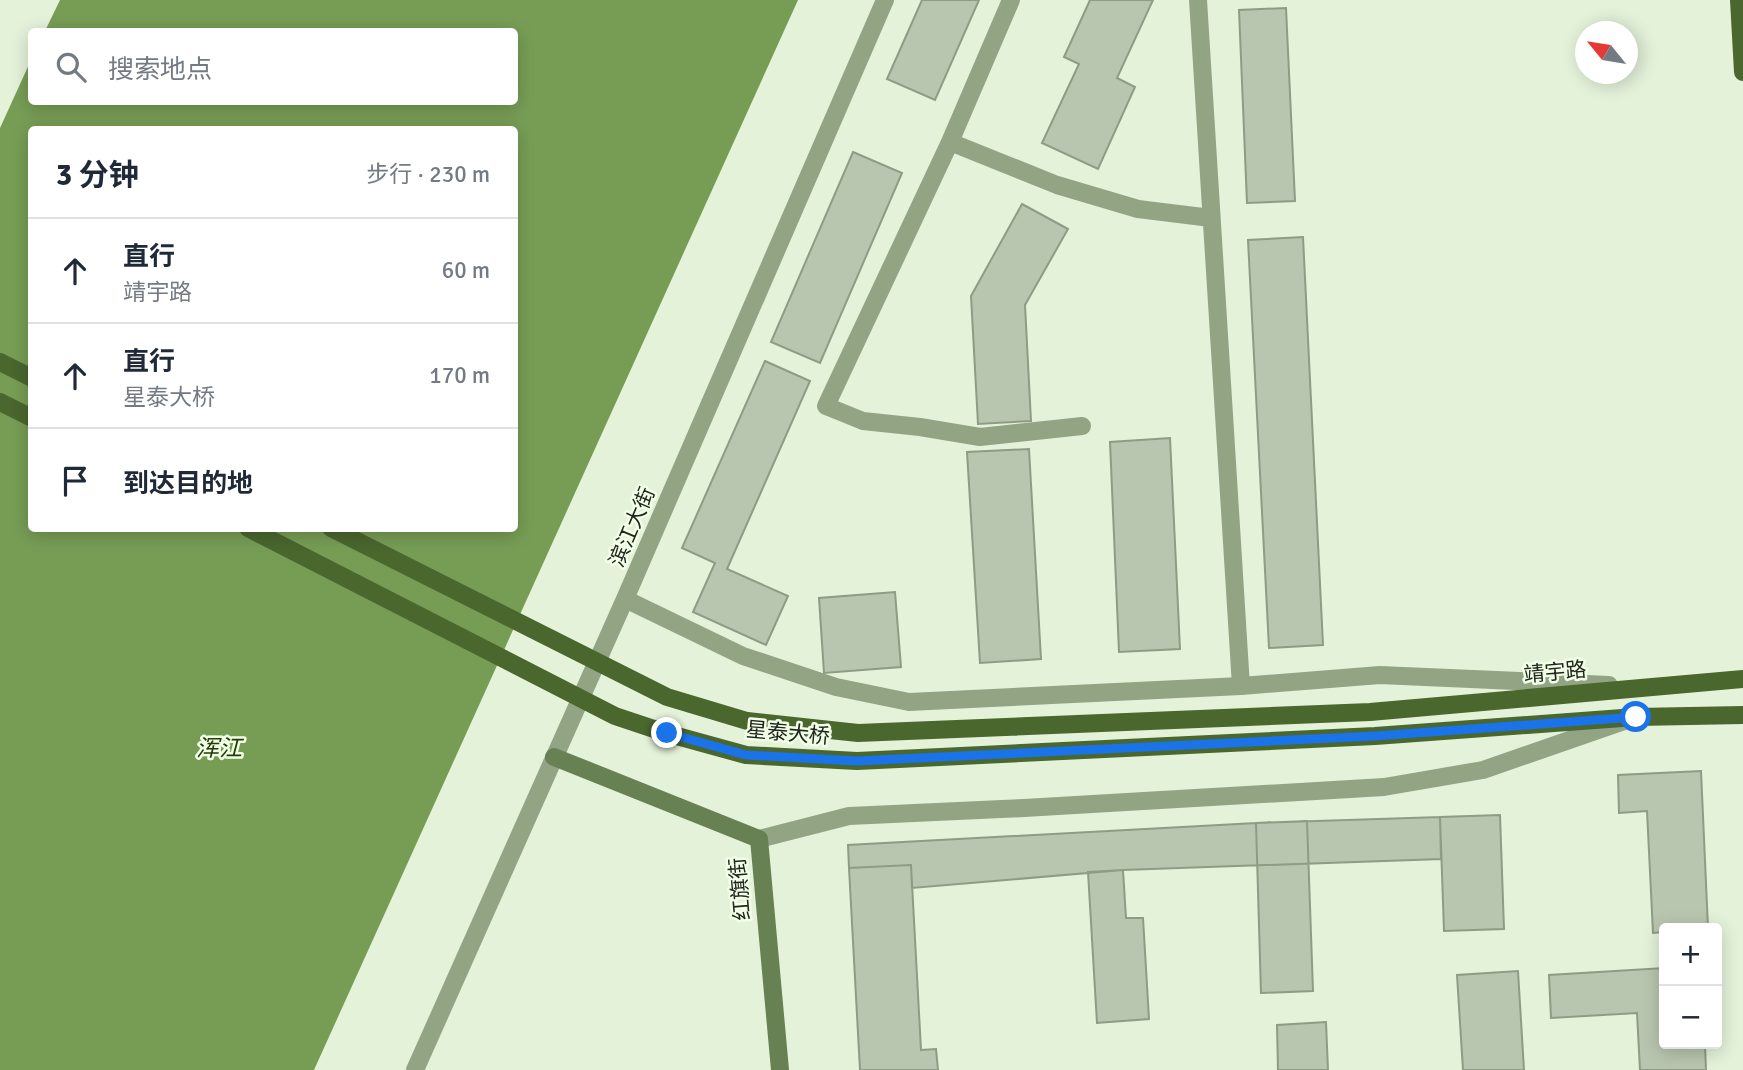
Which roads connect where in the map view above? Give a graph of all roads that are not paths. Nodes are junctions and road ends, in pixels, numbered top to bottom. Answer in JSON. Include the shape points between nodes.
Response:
{"nodes":[{"id":1,"x":885,"y":0,"type":"edge"},
{"id":2,"x":1011,"y":0,"type":"edge"},
{"id":3,"x":1198,"y":0,"type":"edge"},
{"id":4,"x":1739,"y":0,"type":"edge"},
{"id":5,"x":1743,"y":72,"type":"edge"},
{"id":6,"x":950,"y":142,"type":"junction"},
{"id":7,"x":1211,"y":218,"type":"junction"},
{"id":8,"x":0,"y":362,"type":"edge"},
{"id":9,"x":28,"y":376,"type":"edge"},
{"id":10,"x":0,"y":402,"type":"edge"},
{"id":11,"x":28,"y":416,"type":"edge"},
{"id":12,"x":1082,"y":426,"type":"dead end"},
{"id":13,"x":256,"y":532,"type":"edge"},
{"id":14,"x":339,"y":532,"type":"edge"},
{"id":15,"x":625,"y":599,"type":"junction"},
{"id":16,"x":1743,"y":679,"type":"edge"},
{"id":17,"x":1241,"y":686,"type":"junction"},
{"id":18,"x":1646,"y":686,"type":"junction"},
{"id":19,"x":1370,"y":712,"type":"joint"},
{"id":20,"x":1743,"y":715,"type":"edge"},
{"id":21,"x":1636,"y":717,"type":"junction"},
{"id":22,"x":554,"y":757,"type":"junction"},
{"id":23,"x":759,"y":839,"type":"junction"},
{"id":24,"x":415,"y":1070,"type":"edge"},
{"id":25,"x":780,"y":1070,"type":"edge"}],
"edges":[{"from":1,"to":15,"type":"street","name":"滨江大街"},
{"from":2,"to":6,"type":"street"},
{"from":3,"to":7,"type":"street"},
{"from":4,"to":5,"type":"main road"},
{"from":6,"to":7,"type":"street","via":[[1057,185],[1126,205]]},
{"from":6,"to":12,"type":"street","via":[[826,406],[863,421],[979,437]]},
{"from":7,"to":17,"type":"street"},
{"from":8,"to":9,"type":"main road"},
{"from":10,"to":11,"type":"main road"},
{"from":13,"to":21,"type":"main road","name":"星泰大桥","via":[[615,716],[746,755],[857,761],[1375,736]]},
{"from":14,"to":19,"type":"main road","name":"星泰大桥","via":[[667,696],[747,721],[858,733]]},
{"from":15,"to":17,"type":"street","via":[[743,656],[836,687],[909,702]]},
{"from":15,"to":22,"type":"street","name":"滨江大街"},
{"from":16,"to":18,"type":"main road","name":"靖宇路"},
{"from":17,"to":18,"type":"street","via":[[1380,675]]},
{"from":18,"to":19,"type":"main road","name":"靖宇路"},
{"from":20,"to":21,"type":"main road"},
{"from":21,"to":23,"type":"street","via":[[1483,770],[1384,788],[849,816]]},
{"from":22,"to":23,"type":"main road","name":"红旗街"},
{"from":22,"to":24,"type":"street","name":"滨江大街"},
{"from":23,"to":25,"type":"main road","name":"红旗街"}]}
